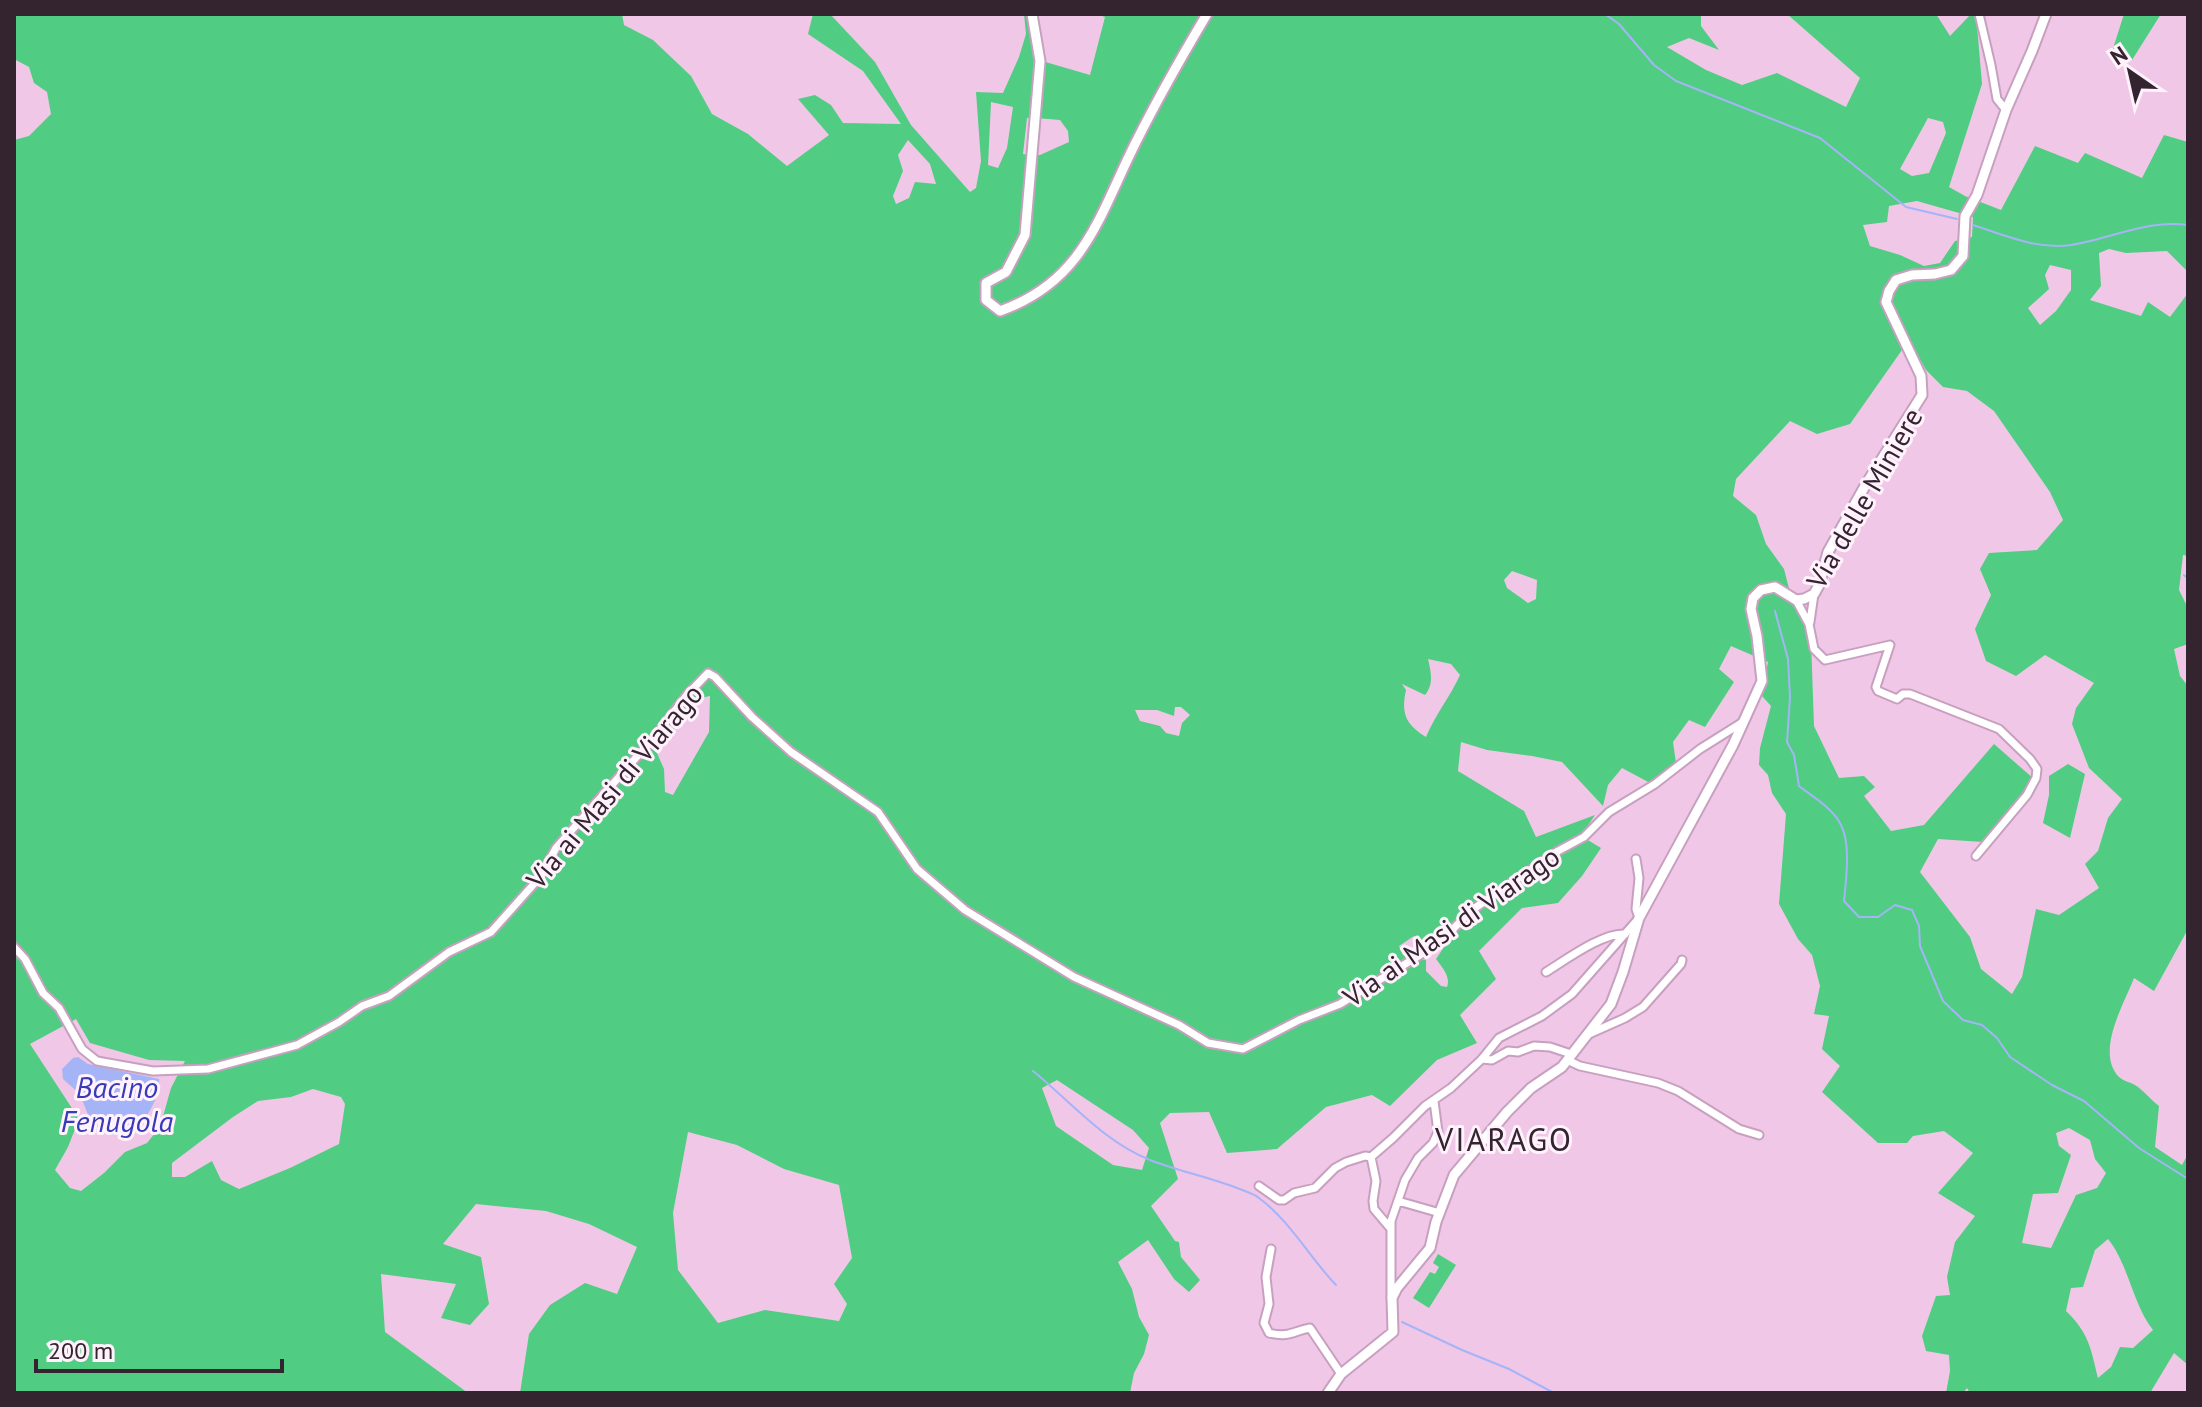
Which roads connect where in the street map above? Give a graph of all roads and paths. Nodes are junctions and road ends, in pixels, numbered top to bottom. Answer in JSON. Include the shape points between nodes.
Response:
{"nodes":[{"id":1,"x":1032,"y":14,"type":"edge"},
{"id":2,"x":1207,"y":14,"type":"edge"},
{"id":3,"x":1979,"y":14,"type":"edge"},
{"id":4,"x":2046,"y":14,"type":"edge"},
{"id":5,"x":2006,"y":110,"type":"junction"},
{"id":6,"x":1814,"y":594,"type":"junction"},
{"id":7,"x":1796,"y":600,"type":"junction"},
{"id":8,"x":1809,"y":624,"type":"junction"},
{"id":9,"x":1745,"y":721,"type":"junction"},
{"id":10,"x":1976,"y":856,"type":"dead end"},
{"id":11,"x":1636,"y":859,"type":"dead end"},
{"id":12,"x":1639,"y":918,"type":"junction"},
{"id":13,"x":1625,"y":934,"type":"junction"},
{"id":14,"x":14,"y":947,"type":"edge"},
{"id":15,"x":1682,"y":960,"type":"dead end"},
{"id":16,"x":1546,"y":972,"type":"dead end"},
{"id":17,"x":1587,"y":1035,"type":"junction"},
{"id":18,"x":1569,"y":1057,"type":"junction"},
{"id":19,"x":1482,"y":1059,"type":"junction"},
{"id":20,"x":1434,"y":1101,"type":"junction"},
{"id":21,"x":1759,"y":1135,"type":"dead end"},
{"id":22,"x":1371,"y":1157,"type":"junction"},
{"id":23,"x":1259,"y":1186,"type":"dead end"},
{"id":24,"x":1398,"y":1201,"type":"junction"},
{"id":25,"x":1440,"y":1213,"type":"junction"},
{"id":26,"x":1391,"y":1229,"type":"junction"},
{"id":27,"x":1271,"y":1249,"type":"dead end"},
{"id":28,"x":1392,"y":1298,"type":"junction"},
{"id":29,"x":1341,"y":1374,"type":"junction"},
{"id":30,"x":1328,"y":1393,"type":"edge"}],
"edges":[{"from":1,"to":2,"type":"street","via":[[1040,61],[1025,235],[1006,272],[986,283],[986,300],[1000,311],[1025,302],[1055,281],[1084,249]]},
{"from":3,"to":5,"type":"street","via":[[1997,99]]},
{"from":4,"to":5,"type":"street","name":"Via delle Miniere"},
{"from":5,"to":6,"type":"street","name":"Via delle Miniere","via":[[1965,216],[1963,256],[1951,270],[1896,280],[1889,291],[1886,302],[1921,376],[1922,395],[1828,552]]},
{"from":6,"to":7,"type":"street","name":"Via delle Miniere"},
{"from":6,"to":8,"type":"street"},
{"from":7,"to":8,"type":"street"},
{"from":7,"to":9,"type":"street","name":"Via delle Miniere","via":[[1775,587],[1753,598],[1762,681]]},
{"from":8,"to":10,"type":"street","via":[[1814,649],[1825,660],[1890,645],[1878,691],[1897,699],[1910,694],[1999,729],[2030,759],[2037,769],[2032,787]]},
{"from":9,"to":12,"type":"street","name":"Via delle Miniere"},
{"from":9,"to":14,"type":"street","name":"Via ai Masi di Viarago","via":[[1472,910],[1420,955],[1340,1004],[1243,1049],[1208,1043],[1074,977],[965,910],[917,869],[878,812],[791,752],[708,673],[556,848],[541,876],[491,932],[297,1045],[208,1069],[153,1071],[97,1061],[82,1049]]},
{"from":11,"to":12,"type":"street"},
{"from":12,"to":13,"type":"street"},
{"from":12,"to":17,"type":"street","name":"Via delle Miniere","via":[[1611,1004]]},
{"from":13,"to":16,"type":"street","via":[[1576,951]]},
{"from":13,"to":19,"type":"street","via":[[1572,994],[1499,1038]]},
{"from":15,"to":17,"type":"street","via":[[1643,1007]]},
{"from":17,"to":18,"type":"street","name":"Via delle Miniere"},
{"from":18,"to":19,"type":"street","via":[[1534,1046]]},
{"from":18,"to":21,"type":"street","via":[[1580,1066],[1678,1091],[1739,1129]]},
{"from":18,"to":25,"type":"street","name":"Via delle Miniere","via":[[1523,1096],[1454,1175]]},
{"from":19,"to":20,"type":"street"},
{"from":20,"to":22,"type":"street"},
{"from":20,"to":24,"type":"street","via":[[1438,1132],[1405,1180]]},
{"from":22,"to":23,"type":"street","via":[[1346,1162],[1315,1188],[1284,1200]]},
{"from":22,"to":26,"type":"street","via":[[1374,1209]]},
{"from":24,"to":25,"type":"street"},
{"from":24,"to":26,"type":"street"},
{"from":25,"to":28,"type":"street","name":"Via delle Miniere","via":[[1430,1248]]},
{"from":26,"to":28,"type":"street"},
{"from":27,"to":29,"type":"street","via":[[1264,1323],[1269,1333],[1295,1334],[1310,1328]]},
{"from":28,"to":29,"type":"street","via":[[1393,1332]]},
{"from":29,"to":30,"type":"street"}]}
